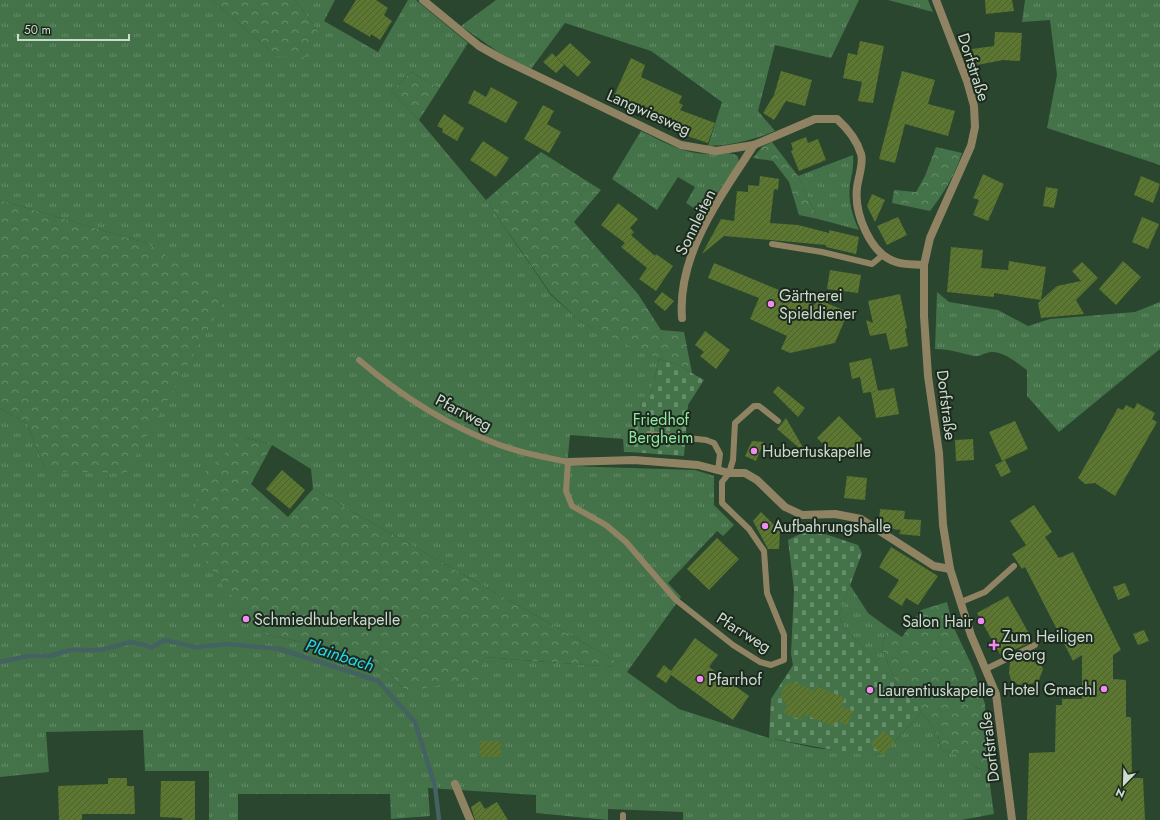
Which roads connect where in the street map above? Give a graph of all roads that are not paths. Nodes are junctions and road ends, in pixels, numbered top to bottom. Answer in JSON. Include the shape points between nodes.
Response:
{"nodes":[{"id":1,"x":423,"y":0,"type":"edge"},
{"id":2,"x":936,"y":0,"type":"edge"},
{"id":3,"x":754,"y":145,"type":"junction"},
{"id":4,"x":772,"y":244,"type":"dead end"},
{"id":5,"x":883,"y":255,"type":"junction"},
{"id":6,"x":924,"y":265,"type":"junction"},
{"id":7,"x":682,"y":318,"type":"dead end"},
{"id":8,"x":359,"y":360,"type":"dead end"},
{"id":9,"x":778,"y":421,"type":"dead end"},
{"id":10,"x":649,"y":434,"type":"dead end"},
{"id":11,"x":568,"y":462,"type":"junction"},
{"id":12,"x":718,"y":470,"type":"junction"},
{"id":13,"x":729,"y":473,"type":"junction"},
{"id":14,"x":1014,"y":566,"type":"dead end"},
{"id":15,"x":950,"y":569,"type":"junction"},
{"id":16,"x":961,"y":602,"type":"junction"},
{"id":17,"x":1034,"y":645,"type":"dead end"},
{"id":18,"x":986,"y":669,"type":"junction"},
{"id":19,"x":455,"y":784,"type":"dead end"},
{"id":20,"x":470,"y":820,"type":"edge"},
{"id":21,"x":1012,"y":820,"type":"edge"}],
"edges":[{"from":1,"to":3,"type":"street","name":"Langwiesweg","via":[[479,46],[502,59],[681,144],[716,151]]},
{"from":2,"to":6,"type":"street","name":"Dorfstraße","via":[[967,81],[974,106],[975,127],[971,146],[930,238]]},
{"from":3,"to":5,"type":"street","name":"Langwiesweg","via":[[815,119],[837,119],[848,130],[862,155],[856,189],[858,212],[869,239]]},
{"from":3,"to":7,"type":"street","name":"Sonnleiten","via":[[724,193],[693,252],[683,282]]},
{"from":4,"to":5,"type":"lane","via":[[872,264]]},
{"from":5,"to":6,"type":"street","name":"Langwiesweg","via":[[896,262]]},
{"from":6,"to":15,"type":"street","name":"Dorfstraße","via":[[928,376],[939,453],[943,525]]},
{"from":8,"to":11,"type":"lane","name":"Pfarrweg","via":[[387,383],[450,422],[497,444],[532,455]]},
{"from":9,"to":13,"type":"lane","via":[[759,406],[754,406],[734,423],[733,460]]},
{"from":10,"to":12,"type":"lane","via":[[714,443],[720,454]]},
{"from":11,"to":12,"type":"street","name":"Pfarrweg","via":[[634,460],[698,465]]},
{"from":11,"to":13,"type":"lane","name":"Pfarrweg","via":[[566,490],[572,506],[606,525],[626,542],[667,591],[700,621],[760,662],[771,665],[784,660],[784,636],[767,593],[764,551],[749,529],[722,502],[722,482]]},
{"from":12,"to":13,"type":"street","name":"Pfarrweg"},
{"from":13,"to":15,"type":"street","name":"Pfarrweg","via":[[745,474],[757,480],[785,508],[802,515],[835,514],[860,519],[934,566]]},
{"from":14,"to":16,"type":"lane","via":[[985,592]]},
{"from":15,"to":16,"type":"street","name":"Dorfstraße"},
{"from":16,"to":18,"type":"street","name":"Dorfstraße","via":[[971,635]]},
{"from":17,"to":18,"type":"lane"},
{"from":18,"to":21,"type":"street","name":"Dorfstraße","via":[[996,694]]},
{"from":19,"to":20,"type":"street"}]}
